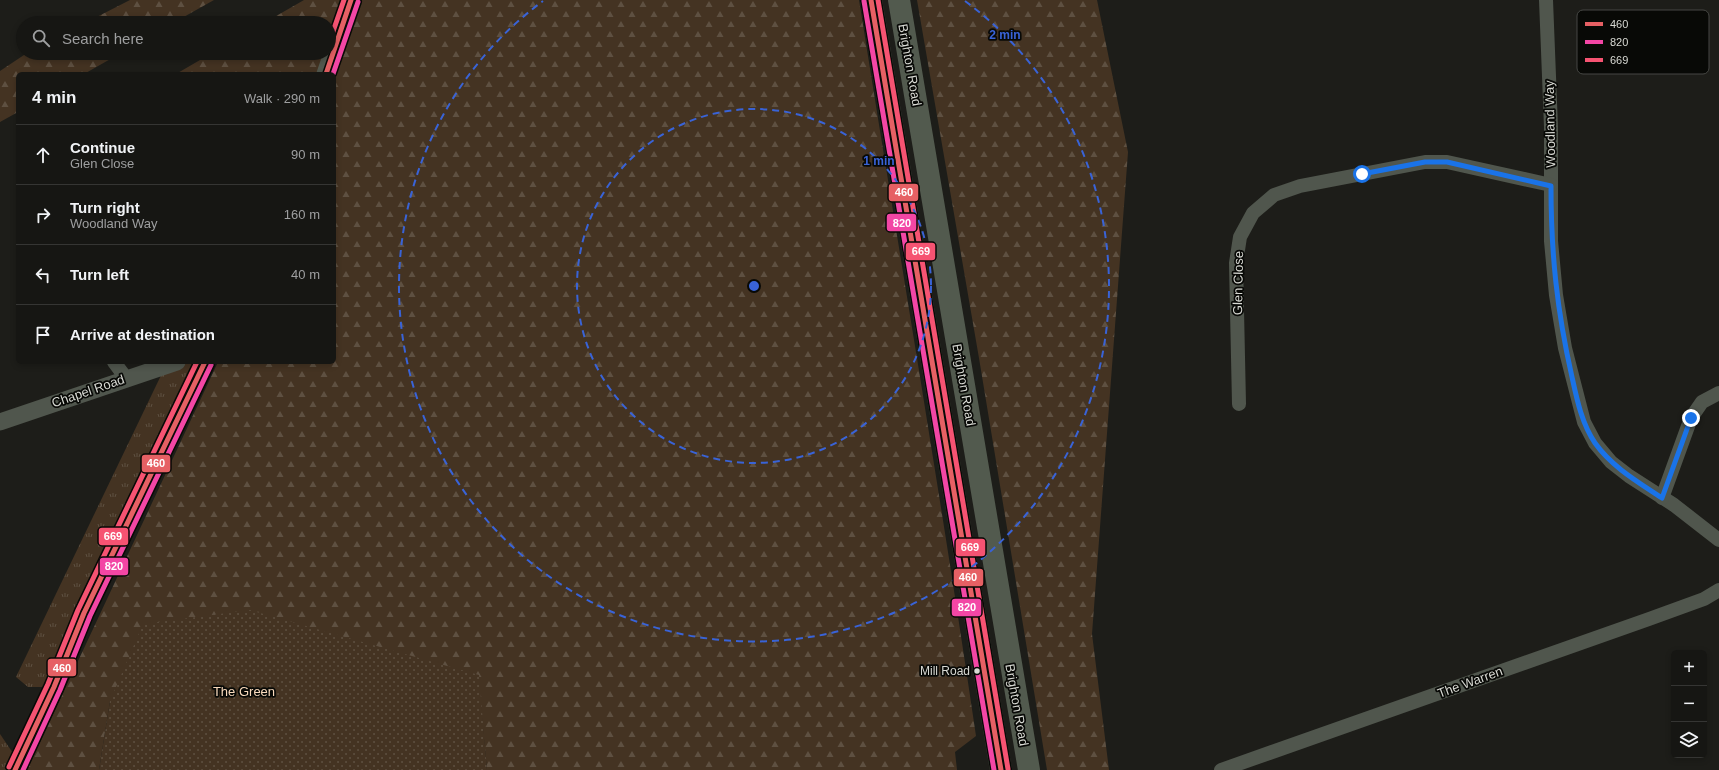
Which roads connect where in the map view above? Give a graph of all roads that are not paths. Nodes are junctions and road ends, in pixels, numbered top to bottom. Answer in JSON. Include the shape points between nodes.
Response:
{"nodes":[{"id":1,"x":352,"y":0,"type":"edge"},
{"id":2,"x":870,"y":0,"type":"edge"},
{"id":3,"x":899,"y":0,"type":"edge"},
{"id":4,"x":1546,"y":0,"type":"edge"},
{"id":5,"x":336,"y":46,"type":"edge"},
{"id":6,"x":331,"y":60,"type":"edge"},
{"id":7,"x":327,"y":72,"type":"edge"},
{"id":8,"x":1551,"y":186,"type":"junction"},
{"id":9,"x":116,"y":364,"type":"edge"},
{"id":10,"x":171,"y":364,"type":"edge"},
{"id":11,"x":202,"y":364,"type":"edge"},
{"id":12,"x":126,"y":378,"type":"junction"},
{"id":13,"x":1719,"y":393,"type":"edge"},
{"id":14,"x":1239,"y":404,"type":"dead end"},
{"id":15,"x":0,"y":422,"type":"edge"},
{"id":16,"x":1662,"y":498,"type":"junction"},
{"id":17,"x":1719,"y":540,"type":"edge"},
{"id":18,"x":1719,"y":590,"type":"edge"},
{"id":19,"x":15,"y":770,"type":"edge"},
{"id":20,"x":1001,"y":770,"type":"edge"},
{"id":21,"x":1028,"y":770,"type":"edge"},
{"id":22,"x":1221,"y":770,"type":"edge"}],
"edges":[{"from":1,"to":5,"type":"main road"},
{"from":2,"to":20,"type":"highway","name":"Brighton Road"},
{"from":3,"to":21,"type":"highway","name":"Brighton Road"},
{"from":4,"to":8,"type":"street","name":"Woodland Way"},
{"from":6,"to":7,"type":"main road"},
{"from":8,"to":14,"type":"street","name":"Glen Close","via":[[1447,162],[1425,162],[1300,186],[1274,195],[1253,213],[1240,237],[1236,263]]},
{"from":8,"to":16,"type":"street","name":"Woodland Way","via":[[1551,241],[1556,295],[1565,348],[1584,422],[1595,443],[1611,462]]},
{"from":9,"to":12,"type":"street"},
{"from":10,"to":12,"type":"street","name":"Chapel Road"},
{"from":11,"to":19,"type":"main road","via":[[84,613],[54,687]]},
{"from":12,"to":15,"type":"street","name":"Chapel Road"},
{"from":13,"to":16,"type":"street","via":[[1702,402],[1691,418]]},
{"from":16,"to":17,"type":"street","name":"Woodland Way"},
{"from":18,"to":22,"type":"street","name":"The Warren","via":[[1649,618]]}]}
